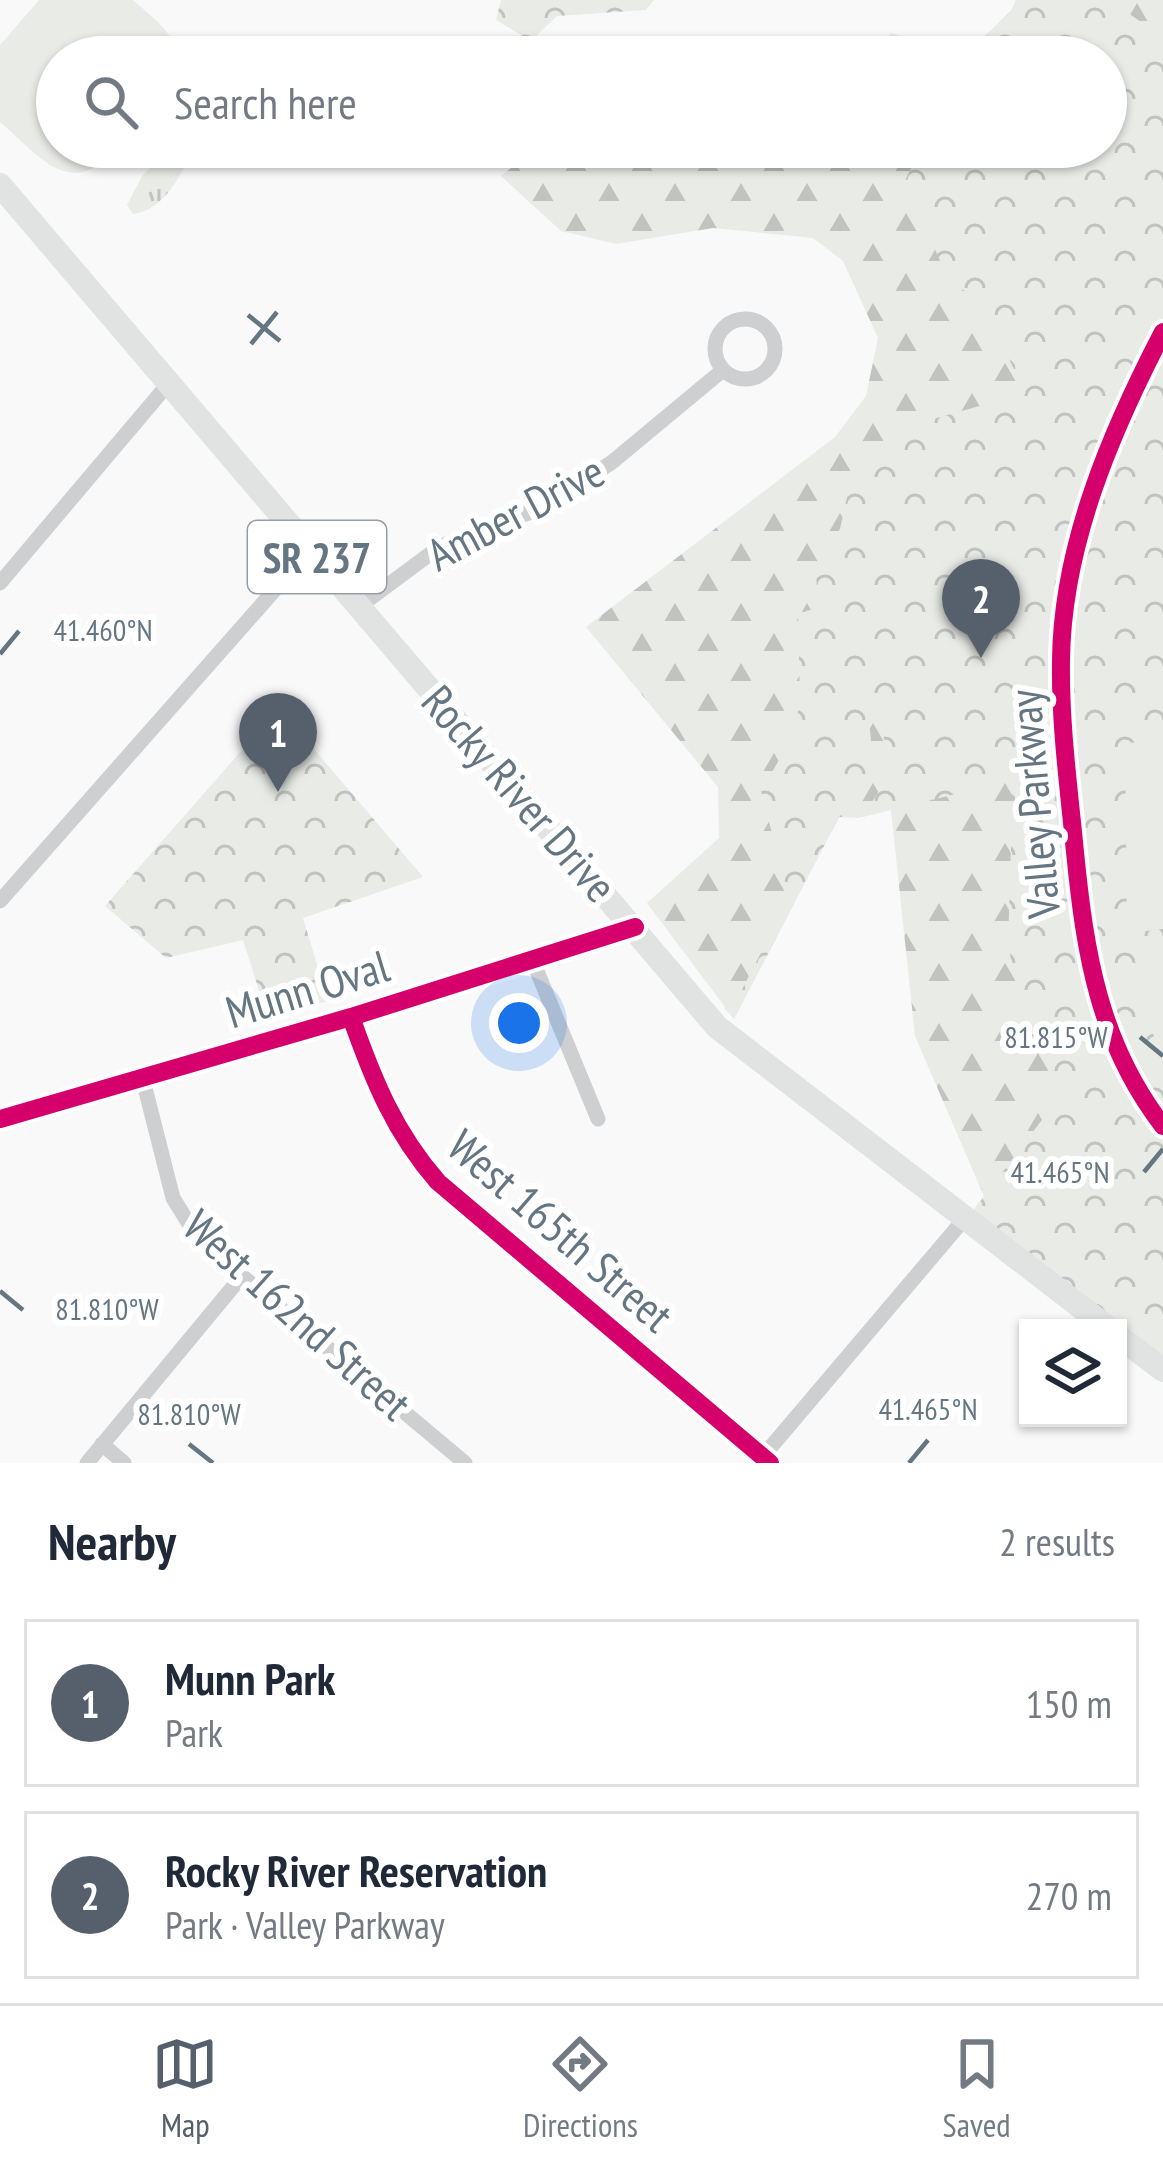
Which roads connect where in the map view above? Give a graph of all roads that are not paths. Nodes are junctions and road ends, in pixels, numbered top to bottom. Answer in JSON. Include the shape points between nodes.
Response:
{"nodes":[{"id":1,"x":5,"y":200,"type":"edge"},
{"id":2,"x":1163,"y":332,"type":"edge"},
{"id":3,"x":723,"y":370,"type":"junction"},
{"id":4,"x":169,"y":383,"type":"junction"},
{"id":5,"x":310,"y":550,"type":"junction"},
{"id":6,"x":0,"y":584,"type":"edge"},
{"id":7,"x":360,"y":606,"type":"junction"},
{"id":8,"x":0,"y":901,"type":"edge"},
{"id":9,"x":635,"y":927,"type":"junction"},
{"id":10,"x":532,"y":959,"type":"junction"},
{"id":11,"x":351,"y":1017,"type":"junction"},
{"id":12,"x":142,"y":1076,"type":"junction"},
{"id":13,"x":0,"y":1119,"type":"edge"},
{"id":14,"x":598,"y":1119,"type":"dead end"},
{"id":15,"x":1163,"y":1126,"type":"edge"},
{"id":16,"x":966,"y":1217,"type":"junction"},
{"id":17,"x":242,"y":1276,"type":"junction"},
{"id":18,"x":1096,"y":1319,"type":"edge"},
{"id":19,"x":1127,"y":1343,"type":"edge"},
{"id":20,"x":1163,"y":1370,"type":"edge"},
{"id":21,"x":102,"y":1444,"type":"junction"},
{"id":22,"x":764,"y":1461,"type":"edge"},
{"id":23,"x":86,"y":1463,"type":"edge"},
{"id":24,"x":124,"y":1463,"type":"edge"},
{"id":25,"x":465,"y":1463,"type":"edge"}],
"edges":[{"from":1,"to":4,"type":"main road","name":"Rocky River Drive","number":"SR 237"},
{"from":2,"to":15,"type":"street","name":"Valley Parkway","via":[[1085,518],[1061,657],[1082,927],[1095,994],[1124,1069]]},
{"from":3,"to":3,"type":"street","name":"Amber Drive","via":[[740,379],[766,371],[775,354],[766,328],[748,320],[728,324],[716,341]]},
{"from":3,"to":7,"type":"street","name":"Amber Drive","via":[[611,463],[527,514],[438,548]]},
{"from":4,"to":5,"type":"main road","name":"Rocky River Drive","number":"SR 237"},
{"from":4,"to":6,"type":"street"},
{"from":5,"to":7,"type":"main road","name":"Rocky River Drive","number":"SR 237"},
{"from":5,"to":8,"type":"street"},
{"from":7,"to":9,"type":"main road","name":"Rocky River Drive","number":"SR 237"},
{"from":9,"to":10,"type":"street","name":"Munn Oval"},
{"from":9,"to":16,"type":"main road","name":"Rocky River Drive","number":"SR 237","via":[[717,1027]]},
{"from":10,"to":11,"type":"street","name":"Munn Oval"},
{"from":10,"to":14,"type":"street"},
{"from":11,"to":12,"type":"street","name":"Munn Oval"},
{"from":11,"to":22,"type":"street","name":"West 165th Street","via":[[377,1092],[438,1181]]},
{"from":12,"to":13,"type":"street","name":"Munn Oval"},
{"from":12,"to":17,"type":"street","name":"West 162nd Street","via":[[172,1198]]},
{"from":16,"to":18,"type":"main road","name":"Rocky River Drive","number":"SR 237"},
{"from":16,"to":22,"type":"street"},
{"from":17,"to":21,"type":"street"},
{"from":17,"to":25,"type":"street","name":"West 162nd Street"},
{"from":19,"to":20,"type":"main road"},
{"from":21,"to":23,"type":"street"},
{"from":21,"to":24,"type":"street"}]}
